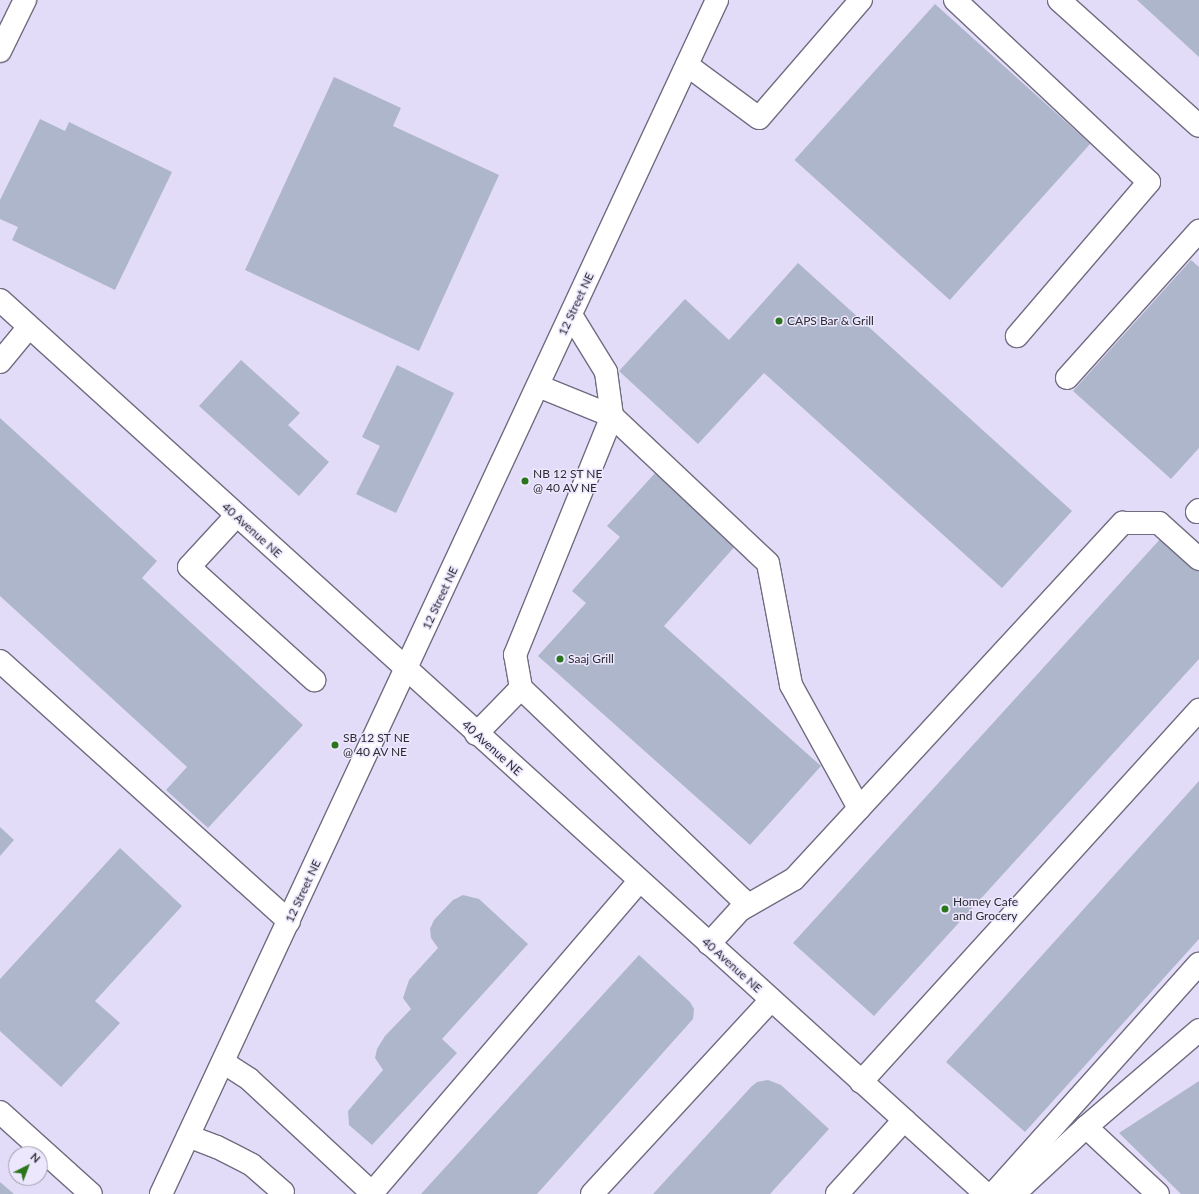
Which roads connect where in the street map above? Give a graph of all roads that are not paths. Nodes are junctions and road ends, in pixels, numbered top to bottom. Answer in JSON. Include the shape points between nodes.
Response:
{"nodes":[{"id":1,"x":25,"y":0,"type":"edge"},
{"id":2,"x":717,"y":0,"type":"edge"},
{"id":3,"x":861,"y":0,"type":"edge"},
{"id":4,"x":955,"y":0,"type":"edge"},
{"id":5,"x":1060,"y":0,"type":"edge"},
{"id":6,"x":0,"y":51,"type":"edge"},
{"id":7,"x":687,"y":65,"type":"junction"},
{"id":8,"x":1199,"y":126,"type":"edge"},
{"id":9,"x":1199,"y":231,"type":"edge"},
{"id":10,"x":0,"y":300,"type":"edge"},
{"id":11,"x":571,"y":315,"type":"junction"},
{"id":12,"x":29,"y":327,"type":"junction"},
{"id":13,"x":1017,"y":336,"type":"dead end"},
{"id":14,"x":0,"y":362,"type":"edge"},
{"id":15,"x":1066,"y":378,"type":"dead end"},
{"id":16,"x":538,"y":386,"type":"junction"},
{"id":17,"x":612,"y":416,"type":"junction"},
{"id":18,"x":236,"y":516,"type":"junction"},
{"id":19,"x":1199,"y":560,"type":"edge"},
{"id":20,"x":0,"y":661,"type":"edge"},
{"id":21,"x":406,"y":671,"type":"junction"},
{"id":22,"x":314,"y":680,"type":"dead end"},
{"id":23,"x":521,"y":688,"type":"junction"},
{"id":24,"x":1199,"y":710,"type":"edge"},
{"id":25,"x":476,"y":734,"type":"junction"},
{"id":26,"x":859,"y":808,"type":"junction"},
{"id":27,"x":639,"y":881,"type":"junction"},
{"id":28,"x":748,"y":905,"type":"junction"},
{"id":29,"x":289,"y":921,"type":"junction"},
{"id":30,"x":709,"y":944,"type":"junction"},
{"id":31,"x":1199,"y":964,"type":"edge"},
{"id":32,"x":771,"y":1000,"type":"junction"},
{"id":33,"x":1199,"y":1030,"type":"edge"},
{"id":34,"x":223,"y":1062,"type":"junction"},
{"id":35,"x":861,"y":1082,"type":"junction"},
{"id":36,"x":0,"y":1112,"type":"edge"},
{"id":37,"x":904,"y":1120,"type":"junction"},
{"id":38,"x":1086,"y":1127,"type":"junction"},
{"id":39,"x":188,"y":1136,"type":"junction"},
{"id":40,"x":283,"y":1192,"type":"dead end"},
{"id":41,"x":372,"y":1193,"type":"edge"},
{"id":42,"x":91,"y":1194,"type":"edge"},
{"id":43,"x":161,"y":1194,"type":"edge"},
{"id":44,"x":592,"y":1194,"type":"edge"},
{"id":45,"x":837,"y":1194,"type":"edge"},
{"id":46,"x":986,"y":1194,"type":"edge"},
{"id":47,"x":992,"y":1194,"type":"edge"},
{"id":48,"x":1014,"y":1194,"type":"edge"},
{"id":49,"x":1158,"y":1194,"type":"edge"}],
"edges":[{"from":1,"to":6,"type":"street"},
{"from":2,"to":7,"type":"street","name":"12 Street NE"},
{"from":3,"to":7,"type":"street","via":[[759,118]]},
{"from":4,"to":13,"type":"street","via":[[1149,182]]},
{"from":5,"to":8,"type":"street"},
{"from":7,"to":11,"type":"street","name":"12 Street NE"},
{"from":9,"to":15,"type":"street"},
{"from":10,"to":12,"type":"street","name":"40 Avenue NE"},
{"from":11,"to":16,"type":"street","name":"12 Street NE"},
{"from":11,"to":17,"type":"street","via":[[606,372]]},
{"from":12,"to":14,"type":"street"},
{"from":12,"to":18,"type":"street","name":"40 Avenue NE"},
{"from":16,"to":17,"type":"street"},
{"from":16,"to":21,"type":"street","name":"12 Street NE"},
{"from":17,"to":23,"type":"street","via":[[515,655]]},
{"from":17,"to":26,"type":"street","via":[[768,563],[791,685]]},
{"from":18,"to":21,"type":"street","name":"40 Avenue NE"},
{"from":18,"to":22,"type":"street","via":[[188,567]]},
{"from":19,"to":26,"type":"street","via":[[1159,523],[1123,523]]},
{"from":20,"to":29,"type":"street"},
{"from":21,"to":25,"type":"street","name":"40 Avenue NE"},
{"from":21,"to":29,"type":"street","name":"12 Street NE"},
{"from":23,"to":25,"type":"street"},
{"from":23,"to":28,"type":"street"},
{"from":24,"to":35,"type":"street"},
{"from":25,"to":27,"type":"street","name":"40 Avenue NE"},
{"from":26,"to":28,"type":"street","via":[[794,879]]},
{"from":27,"to":30,"type":"street","name":"40 Avenue NE"},
{"from":27,"to":41,"type":"street"},
{"from":28,"to":30,"type":"street","via":[[740,910]]},
{"from":29,"to":34,"type":"street","name":"12 Street NE"},
{"from":30,"to":32,"type":"street","name":"40 Avenue NE"},
{"from":31,"to":47,"type":"street"},
{"from":32,"to":35,"type":"street","name":"40 Avenue NE"},
{"from":32,"to":44,"type":"street"},
{"from":33,"to":38,"type":"street"},
{"from":34,"to":39,"type":"street","name":"12 Street NE"},
{"from":34,"to":41,"type":"street","via":[[249,1079]]},
{"from":35,"to":37,"type":"street","name":"40 Avenue NE"},
{"from":36,"to":42,"type":"street"},
{"from":37,"to":45,"type":"street"},
{"from":37,"to":46,"type":"street","name":"40 Avenue NE"},
{"from":38,"to":48,"type":"street"},
{"from":38,"to":49,"type":"street"},
{"from":39,"to":40,"type":"street","via":[[217,1146],[252,1165]]},
{"from":39,"to":43,"type":"street","name":"12 Street NE"}]}
